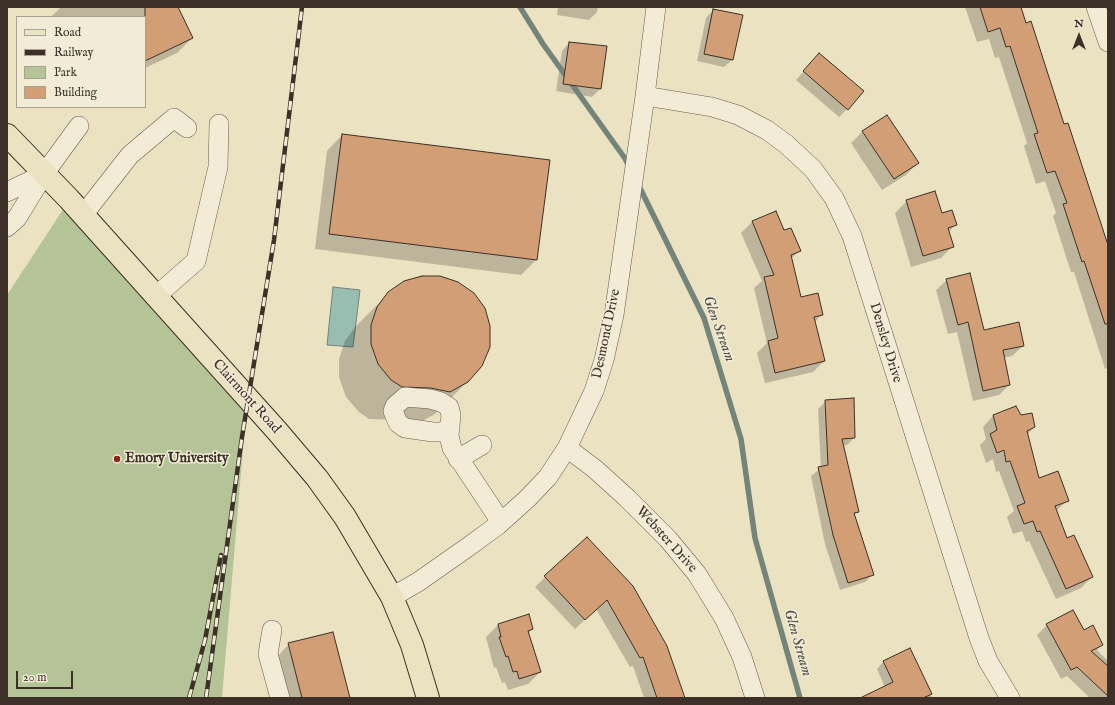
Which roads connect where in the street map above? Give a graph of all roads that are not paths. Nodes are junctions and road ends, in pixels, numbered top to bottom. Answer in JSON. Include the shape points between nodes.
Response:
{"nodes":[{"id":1,"x":656,"y":7,"type":"edge"},
{"id":2,"x":1096,"y":7,"type":"edge"},
{"id":3,"x":1108,"y":42,"type":"edge"},
{"id":4,"x":645,"y":96,"type":"junction"},
{"id":5,"x":219,"y":124,"type":"dead end"},
{"id":6,"x":79,"y":126,"type":"dead end"},
{"id":7,"x":187,"y":128,"type":"dead end"},
{"id":8,"x":7,"y":135,"type":"edge"},
{"id":9,"x":44,"y":174,"type":"junction"},
{"id":10,"x":7,"y":192,"type":"edge"},
{"id":11,"x":83,"y":215,"type":"junction"},
{"id":12,"x":7,"y":227,"type":"edge"},
{"id":13,"x":156,"y":297,"type":"junction"},
{"id":14,"x":449,"y":427,"type":"dead end"},
{"id":15,"x":482,"y":445,"type":"dead end"},
{"id":16,"x":567,"y":448,"type":"junction"},
{"id":17,"x":458,"y":459,"type":"junction"},
{"id":18,"x":502,"y":522,"type":"junction"},
{"id":19,"x":392,"y":597,"type":"junction"},
{"id":20,"x":272,"y":630,"type":"dead end"},
{"id":21,"x":280,"y":698,"type":"edge"},
{"id":22,"x":428,"y":698,"type":"edge"},
{"id":23,"x":755,"y":698,"type":"edge"},
{"id":24,"x":1010,"y":698,"type":"edge"}],
"edges":[{"from":1,"to":4,"type":"street","name":"Desmond Drive"},
{"from":2,"to":3,"type":"street"},
{"from":4,"to":16,"type":"street","name":"Desmond Drive","via":[[614,315],[594,391]]},
{"from":4,"to":24,"type":"street","name":"Densley Drive","via":[[712,107],[738,115],[767,130],[813,169],[834,198],[852,236],[979,638],[988,661]]},
{"from":5,"to":13,"type":"street","via":[[218,167],[194,232],[196,261]]},
{"from":6,"to":9,"type":"street"},
{"from":7,"to":11,"type":"street","via":[[174,118],[130,154],[126,172]]},
{"from":8,"to":9,"type":"main road","name":"Clairmont Road"},
{"from":9,"to":10,"type":"street"},
{"from":9,"to":11,"type":"main road","name":"Clairmont Road"},
{"from":9,"to":12,"type":"street","via":[[16,218]]},
{"from":11,"to":13,"type":"main road","name":"Clairmont Road"},
{"from":13,"to":19,"type":"main road","name":"Clairmont Road","via":[[317,478],[345,516]]},
{"from":14,"to":17,"type":"street","via":[[452,448]]},
{"from":15,"to":17,"type":"street"},
{"from":16,"to":18,"type":"street","name":"Desmond Drive","via":[[548,477]]},
{"from":16,"to":23,"type":"street","name":"Webster Drive","via":[[595,468],[668,538],[697,574],[724,618],[742,657]]},
{"from":17,"to":18,"type":"street"},
{"from":18,"to":19,"type":"street","name":"Desmond Drive","via":[[418,582]]},
{"from":19,"to":22,"type":"main road","name":"Clairmont Road","via":[[412,645]]},
{"from":20,"to":21,"type":"street","via":[[268,654]]}]}
